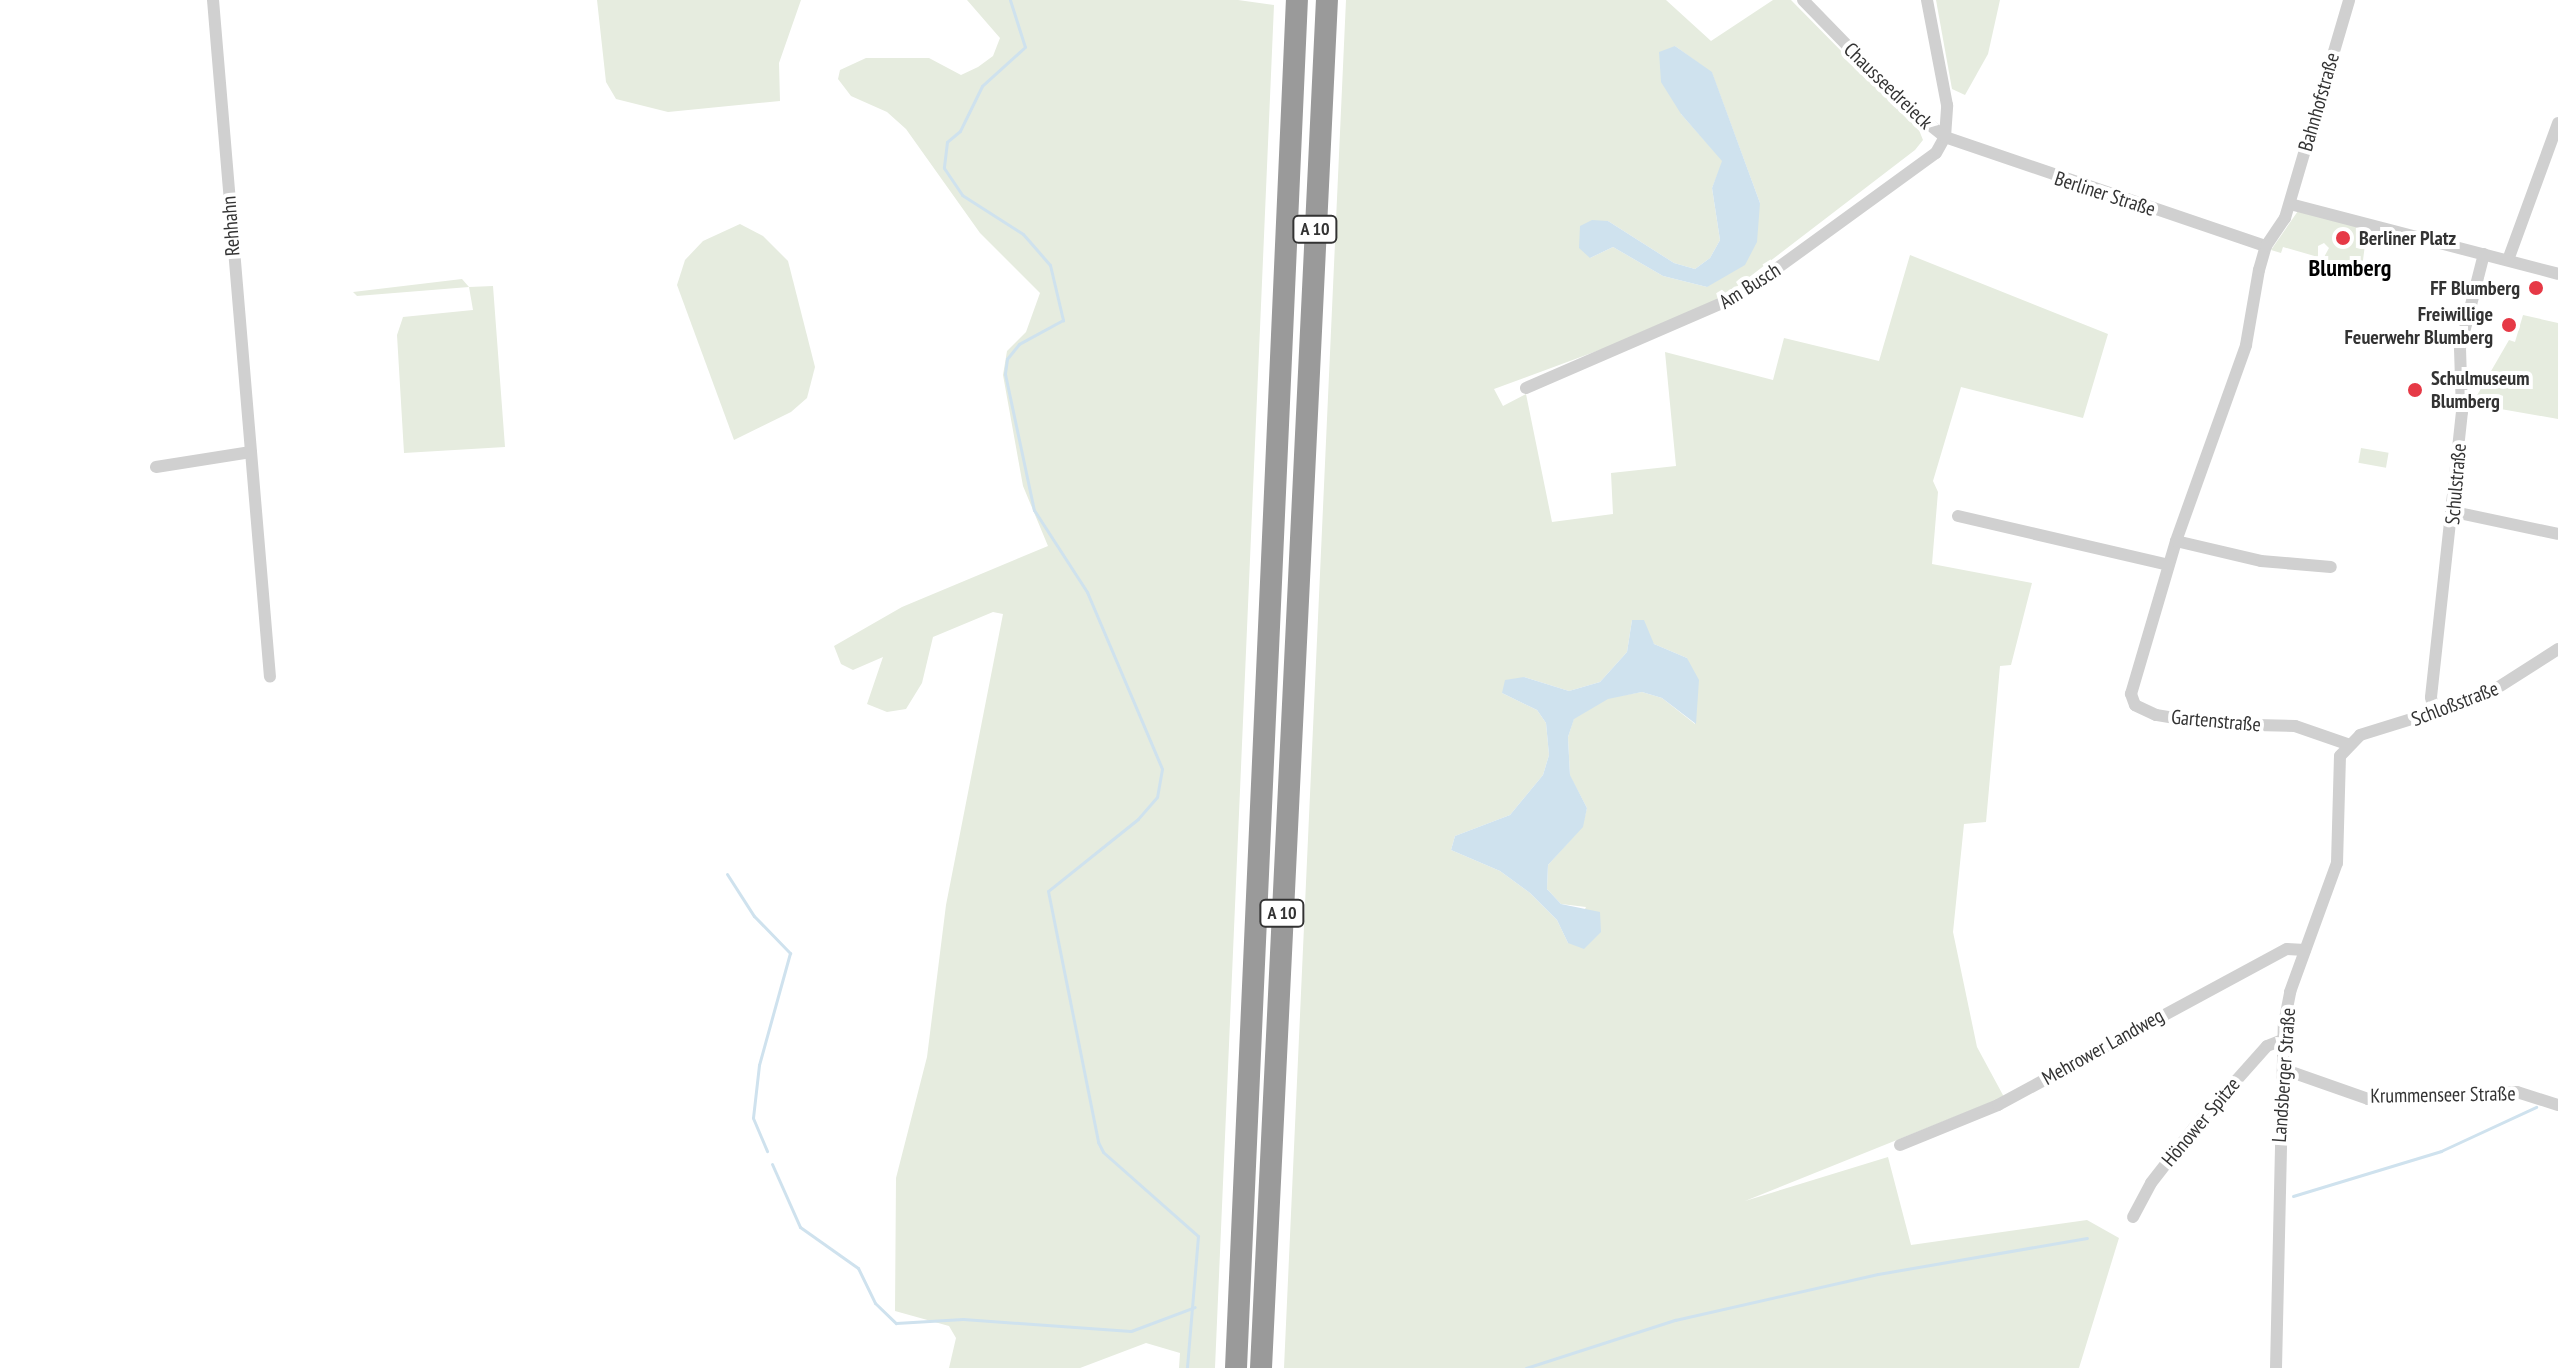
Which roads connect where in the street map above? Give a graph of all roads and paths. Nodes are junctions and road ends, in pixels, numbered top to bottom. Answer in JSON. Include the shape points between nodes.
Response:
{"nodes":[{"id":1,"x":213,"y":0,"type":"edge"},
{"id":2,"x":1297,"y":0,"type":"edge"},
{"id":3,"x":1327,"y":0,"type":"edge"},
{"id":4,"x":1803,"y":0,"type":"edge"},
{"id":5,"x":1927,"y":0,"type":"edge"},
{"id":6,"x":2349,"y":0,"type":"edge"},
{"id":7,"x":2558,"y":123,"type":"edge"},
{"id":8,"x":1945,"y":137,"type":"junction"},
{"id":9,"x":2290,"y":204,"type":"junction"},
{"id":10,"x":2266,"y":246,"type":"junction"},
{"id":11,"x":2484,"y":254,"type":"junction"},
{"id":12,"x":2508,"y":260,"type":"junction"},
{"id":13,"x":2558,"y":274,"type":"edge"},
{"id":14,"x":1526,"y":388,"type":"dead end"},
{"id":15,"x":251,"y":452,"type":"junction"},
{"id":16,"x":156,"y":467,"type":"dead end"},
{"id":17,"x":2454,"y":512,"type":"junction"},
{"id":18,"x":1958,"y":516,"type":"dead end"},
{"id":19,"x":2558,"y":534,"type":"edge"},
{"id":20,"x":2176,"y":541,"type":"junction"},
{"id":21,"x":2168,"y":565,"type":"junction"},
{"id":22,"x":2331,"y":567,"type":"dead end"},
{"id":23,"x":2558,"y":649,"type":"edge"},
{"id":24,"x":270,"y":677,"type":"dead end"},
{"id":25,"x":2435,"y":715,"type":"junction"},
{"id":26,"x":2347,"y":744,"type":"junction"},
{"id":27,"x":2305,"y":950,"type":"junction"},
{"id":28,"x":2283,"y":1040,"type":"junction"},
{"id":29,"x":2283,"y":1069,"type":"junction"},
{"id":30,"x":2558,"y":1105,"type":"edge"},
{"id":31,"x":1900,"y":1145,"type":"dead end"},
{"id":32,"x":2133,"y":1217,"type":"dead end"},
{"id":33,"x":1236,"y":1368,"type":"edge"},
{"id":34,"x":1261,"y":1368,"type":"edge"},
{"id":35,"x":2276,"y":1368,"type":"edge"}],
"edges":[{"from":1,"to":15,"type":"street","name":"Rehhahn"},
{"from":2,"to":33,"type":"highway","number":"A 10"},
{"from":3,"to":34,"type":"highway","number":"A 10"},
{"from":4,"to":8,"type":"street","name":"Chausseedreieck","via":[[1905,105]]},
{"from":5,"to":8,"type":"street","name":"Chausseedreieck","via":[[1947,105]]},
{"from":6,"to":9,"type":"street","name":"Bahnhofstraße"},
{"from":7,"to":12,"type":"street"},
{"from":8,"to":10,"type":"street","name":"Berliner Straße"},
{"from":8,"to":14,"type":"street","name":"Am Busch","via":[[1936,153],[1739,296]]},
{"from":9,"to":10,"type":"street","name":"Gartenstraße","via":[[2281,231]]},
{"from":9,"to":11,"type":"street"},
{"from":10,"to":20,"type":"street","name":"Gartenstraße","via":[[2246,345]]},
{"from":11,"to":12,"type":"street"},
{"from":11,"to":17,"type":"street","name":"Schulstraße","via":[[2460,348],[2462,412]]},
{"from":12,"to":13,"type":"street"},
{"from":15,"to":16,"type":"street"},
{"from":15,"to":24,"type":"street","name":"Rehhahn"},
{"from":17,"to":19,"type":"street"},
{"from":17,"to":25,"type":"street","name":"Schulstraße","via":[[2431,697]]},
{"from":18,"to":21,"type":"street"},
{"from":20,"to":21,"type":"street","name":"Gartenstraße"},
{"from":20,"to":22,"type":"street","via":[[2261,561]]},
{"from":21,"to":26,"type":"street","name":"Gartenstraße","via":[[2132,681],[2135,705],[2192,722],[2310,729]]},
{"from":23,"to":25,"type":"street","name":"Schloßstraße","via":[[2483,697]]},
{"from":25,"to":26,"type":"street","name":"Schloßstraße","via":[[2368,731]]},
{"from":26,"to":27,"type":"street","name":"Landsberger Straße","via":[[2338,765],[2337,863]]},
{"from":27,"to":28,"type":"street","name":"Landsberger Straße","via":[[2290,992]]},
{"from":27,"to":31,"type":"street","name":"Mehrower Landweg","via":[[2287,949],[1998,1105]]},
{"from":28,"to":29,"type":"street","name":"Landsberger Straße"},
{"from":28,"to":32,"type":"street","name":"Hönower Spitze","via":[[2267,1046],[2193,1129],[2151,1183]]},
{"from":29,"to":30,"type":"street","name":"Krummenseer Straße","via":[[2368,1099],[2517,1092]]},
{"from":29,"to":35,"type":"street","name":"Landsberger Straße"}]}
